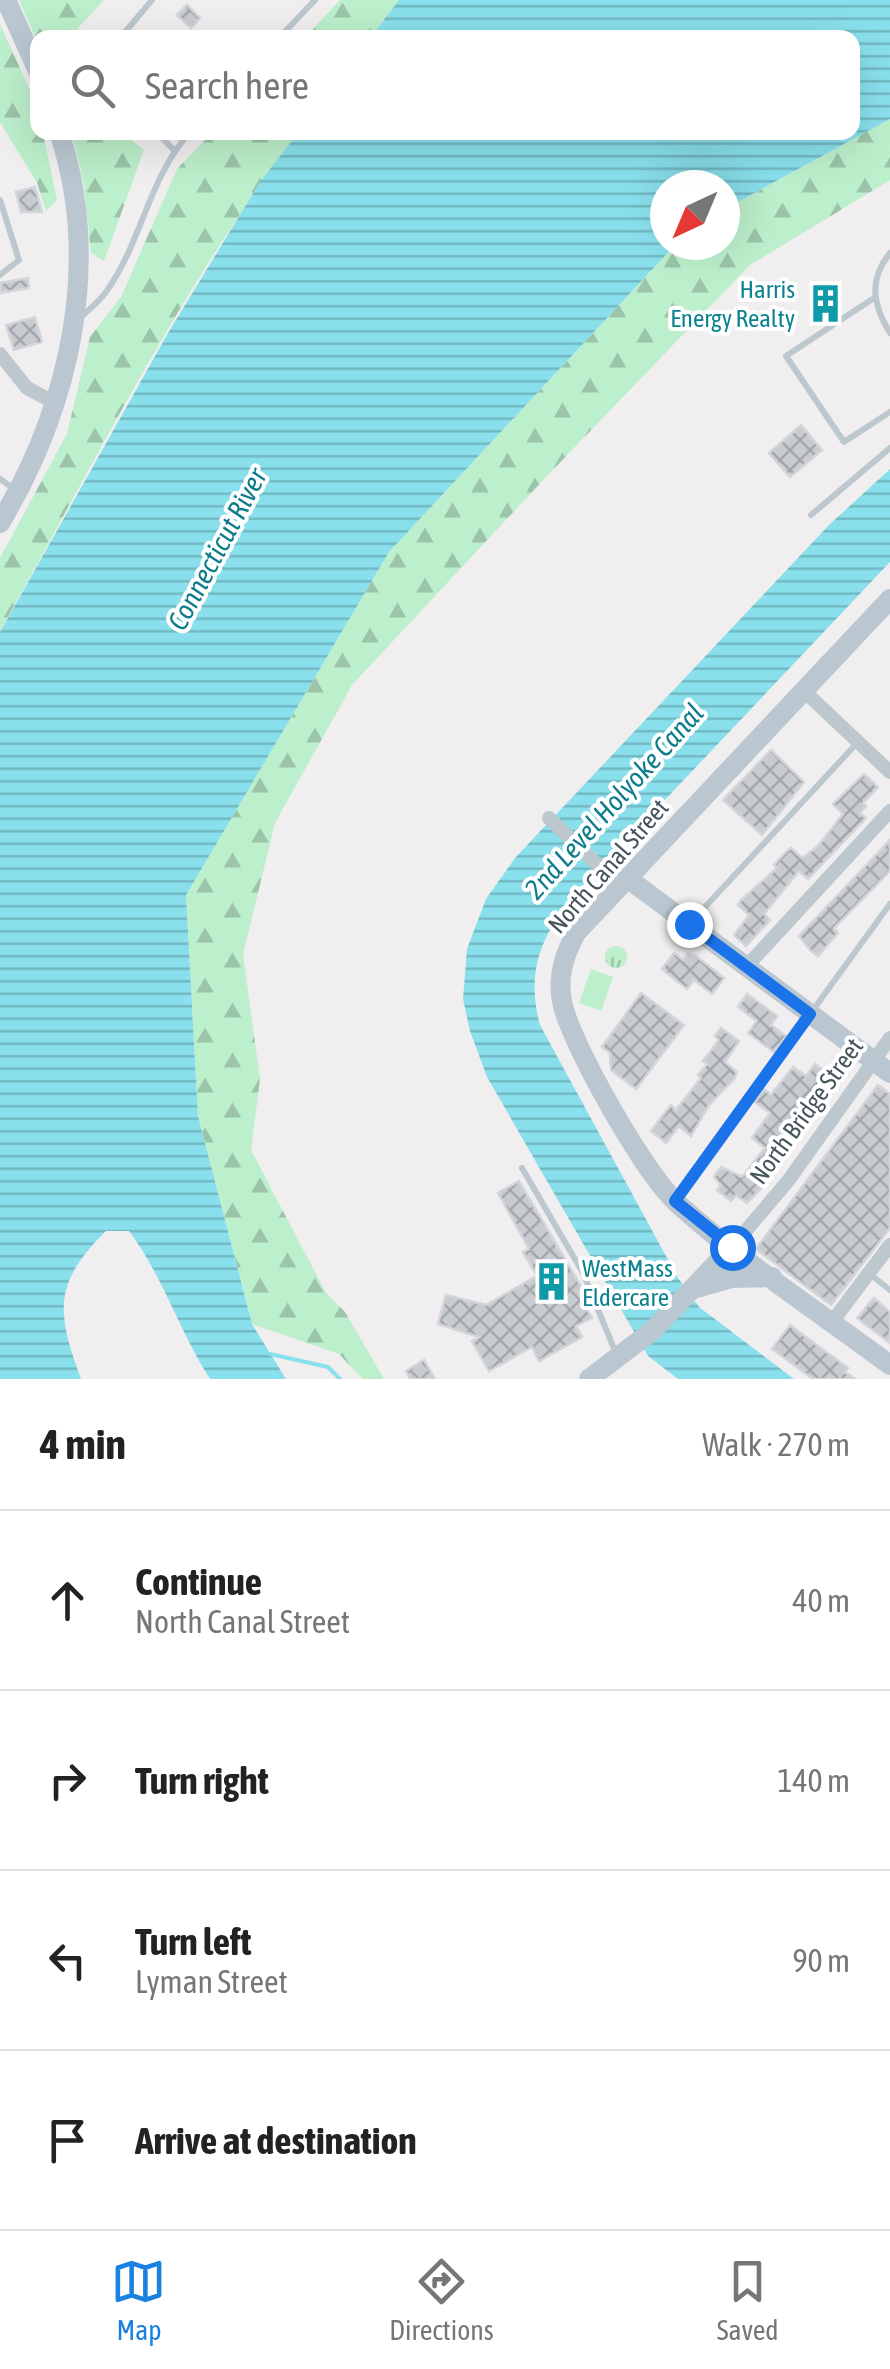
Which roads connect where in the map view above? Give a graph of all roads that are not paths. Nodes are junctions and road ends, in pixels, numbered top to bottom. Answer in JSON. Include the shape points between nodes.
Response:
{"nodes":[{"id":1,"x":6,"y":0,"type":"edge"},
{"id":2,"x":152,"y":0,"type":"edge"},
{"id":3,"x":314,"y":0,"type":"edge"},
{"id":4,"x":127,"y":30,"type":"edge"},
{"id":5,"x":286,"y":30,"type":"edge"},
{"id":6,"x":30,"y":53,"type":"edge"},
{"id":7,"x":62,"y":140,"type":"edge"},
{"id":8,"x":164,"y":140,"type":"edge"},
{"id":9,"x":183,"y":140,"type":"edge"},
{"id":10,"x":174,"y":150,"type":"junction"},
{"id":11,"x":0,"y":200,"type":"edge"},
{"id":12,"x":890,"y":253,"type":"edge"},
{"id":13,"x":0,"y":275,"type":"edge"},
{"id":14,"x":874,"y":298,"type":"junction"},
{"id":15,"x":74,"y":324,"type":"junction"},
{"id":16,"x":890,"y":333,"type":"edge"},
{"id":17,"x":0,"y":354,"type":"edge"},
{"id":18,"x":56,"y":404,"type":"junction"},
{"id":19,"x":890,"y":412,"type":"edge"},
{"id":20,"x":890,"y":448,"type":"edge"},
{"id":21,"x":0,"y":479,"type":"edge"},
{"id":22,"x":18,"y":492,"type":"junction"},
{"id":23,"x":812,"y":515,"type":"dead end"},
{"id":24,"x":0,"y":524,"type":"edge"},
{"id":25,"x":890,"y":599,"type":"edge"},
{"id":26,"x":803,"y":690,"type":"junction"},
{"id":27,"x":858,"y":742,"type":"junction"},
{"id":28,"x":890,"y":772,"type":"edge"},
{"id":29,"x":890,"y":811,"type":"edge"},
{"id":30,"x":549,"y":818,"type":"dead end"},
{"id":31,"x":627,"y":878,"type":"junction"},
{"id":32,"x":890,"y":904,"type":"edge"},
{"id":33,"x":689,"y":924,"type":"junction"},
{"id":34,"x":746,"y":967,"type":"junction"},
{"id":35,"x":810,"y":1014,"type":"junction"},
{"id":36,"x":890,"y":1038,"type":"edge"},
{"id":37,"x":882,"y":1067,"type":"edge"},
{"id":38,"x":522,"y":1168,"type":"dead end"},
{"id":39,"x":675,"y":1201,"type":"junction"},
{"id":40,"x":890,"y":1245,"type":"edge"},
{"id":41,"x":732,"y":1247,"type":"junction"},
{"id":42,"x":868,"y":1274,"type":"junction"},
{"id":43,"x":772,"y":1277,"type":"junction"},
{"id":44,"x":695,"y":1289,"type":"junction"},
{"id":45,"x":890,"y":1290,"type":"edge"},
{"id":46,"x":832,"y":1322,"type":"junction"},
{"id":47,"x":624,"y":1352,"type":"junction"},
{"id":48,"x":890,"y":1366,"type":"edge"},
{"id":49,"x":589,"y":1379,"type":"edge"}],
"edges":[{"from":1,"to":6,"type":"street"},
{"from":2,"to":4,"type":"lane"},
{"from":3,"to":5,"type":"lane"},
{"from":7,"to":15,"type":"street","via":[[77,218]]},
{"from":8,"to":10,"type":"lane"},
{"from":9,"to":10,"type":"lane"},
{"from":10,"to":15,"type":"lane","via":[[106,292]]},
{"from":11,"to":13,"type":"lane","via":[[19,260]]},
{"from":12,"to":14,"type":"lane","via":[[877,273]]},
{"from":14,"to":16,"type":"lane"},
{"from":14,"to":19,"type":"lane","via":[[786,356],[844,442]]},
{"from":15,"to":18,"type":"street"},
{"from":17,"to":18,"type":"street","via":[[27,388]]},
{"from":18,"to":22,"type":"street"},
{"from":20,"to":23,"type":"lane"},
{"from":21,"to":22,"type":"lane"},
{"from":22,"to":24,"type":"street"},
{"from":25,"to":26,"type":"street","name":"North Canal Street"},
{"from":26,"to":27,"type":"street"},
{"from":26,"to":31,"type":"street","name":"North Canal Street"},
{"from":27,"to":28,"type":"street"},
{"from":27,"to":33,"type":"lane"},
{"from":29,"to":34,"type":"street"},
{"from":30,"to":31,"type":"street","via":[[602,870]]},
{"from":31,"to":33,"type":"street"},
{"from":31,"to":39,"type":"street","name":"North Canal Street","via":[[576,933],[564,956],[563,1004],[646,1163]]},
{"from":32,"to":35,"type":"lane"},
{"from":33,"to":34,"type":"street"},
{"from":34,"to":35,"type":"street"},
{"from":35,"to":37,"type":"street"},
{"from":35,"to":39,"type":"lane"},
{"from":36,"to":37,"type":"street","name":"North Bridge Street"},
{"from":37,"to":41,"type":"street","name":"North Bridge Street"},
{"from":38,"to":47,"type":"lane"},
{"from":39,"to":41,"type":"street","name":"North Canal Street"},
{"from":40,"to":42,"type":"street"},
{"from":41,"to":43,"type":"street","name":"North Canal Street"},
{"from":41,"to":44,"type":"street","name":"North Bridge Street"},
{"from":42,"to":45,"type":"lane"},
{"from":42,"to":46,"type":"street"},
{"from":43,"to":44,"type":"street","via":[[732,1278]]},
{"from":43,"to":46,"type":"street","name":"North Canal Street"},
{"from":44,"to":47,"type":"street","name":"North Bridge Street"},
{"from":46,"to":48,"type":"street","name":"North Canal Street"},
{"from":47,"to":49,"type":"street","name":"North Bridge Street"}]}
